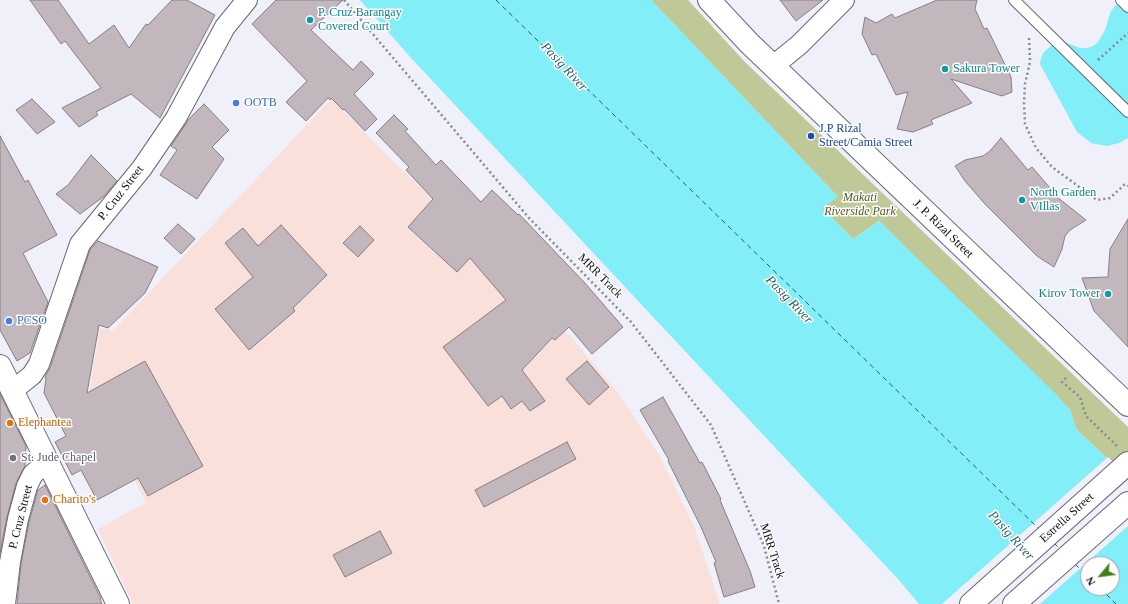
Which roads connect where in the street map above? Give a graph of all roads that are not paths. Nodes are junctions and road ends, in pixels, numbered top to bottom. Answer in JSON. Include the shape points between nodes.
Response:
{"nodes":[{"id":1,"x":247,"y":0,"type":"edge"},
{"id":2,"x":709,"y":0,"type":"edge"},
{"id":3,"x":844,"y":0,"type":"edge"},
{"id":4,"x":1014,"y":0,"type":"edge"},
{"id":5,"x":1121,"y":0,"type":"edge"},
{"id":6,"x":1128,"y":6,"type":"edge"},
{"id":7,"x":773,"y":66,"type":"junction"},
{"id":8,"x":1128,"y":112,"type":"edge"},
{"id":9,"x":0,"y":366,"type":"edge"},
{"id":10,"x":12,"y":391,"type":"junction"},
{"id":11,"x":1128,"y":405,"type":"edge"},
{"id":12,"x":48,"y":461,"type":"junction"},
{"id":13,"x":1128,"y":463,"type":"edge"},
{"id":14,"x":1128,"y":503,"type":"edge"},
{"id":15,"x":5,"y":604,"type":"edge"},
{"id":16,"x":118,"y":604,"type":"edge"},
{"id":17,"x":971,"y":604,"type":"edge"},
{"id":18,"x":1014,"y":604,"type":"edge"}],
"edges":[{"from":1,"to":10,"type":"street","name":"P. Cruz Street","via":[[225,27],[176,118],[142,168],[80,244],[39,364],[32,375]]},
{"from":2,"to":7,"type":"main road","name":"J. P. Rizal Street"},
{"from":3,"to":7,"type":"street","via":[[799,45]]},
{"from":4,"to":8,"type":"lane"},
{"from":5,"to":6,"type":"lane"},
{"from":7,"to":11,"type":"main road","name":"J. P. Rizal Street"},
{"from":9,"to":10,"type":"main road"},
{"from":10,"to":12,"type":"main road"},
{"from":12,"to":15,"type":"street","name":"P. Cruz Street","via":[[33,474],[27,486],[18,519]]},
{"from":12,"to":16,"type":"main road"},
{"from":13,"to":17,"type":"main road","name":"Estrella Street"},
{"from":14,"to":18,"type":"main road"}]}
